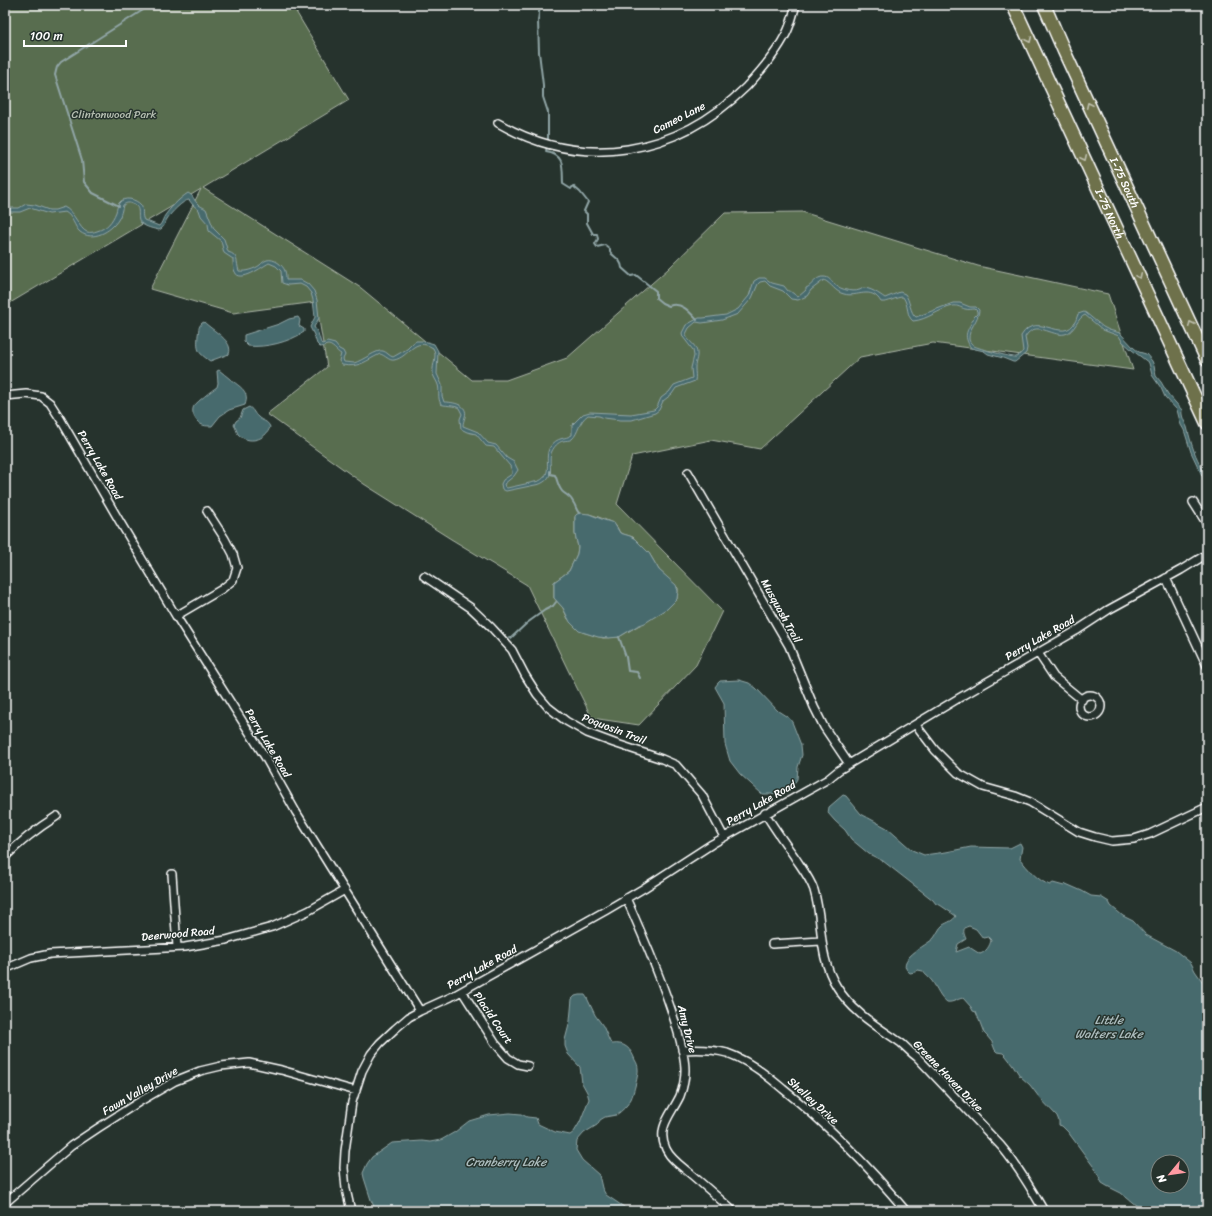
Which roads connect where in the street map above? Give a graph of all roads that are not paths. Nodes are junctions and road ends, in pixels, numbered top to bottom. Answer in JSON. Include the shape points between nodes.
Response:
{"nodes":[{"id":1,"x":796,"y":5,"type":"edge"},
{"id":2,"x":1013,"y":5,"type":"edge"},
{"id":3,"x":1044,"y":5,"type":"edge"},
{"id":4,"x":498,"y":123,"type":"dead end"},
{"id":5,"x":1207,"y":360,"type":"edge"},
{"id":6,"x":5,"y":396,"type":"edge"},
{"id":7,"x":1207,"y":423,"type":"edge"},
{"id":8,"x":688,"y":472,"type":"dead end"},
{"id":9,"x":1193,"y":502,"type":"dead end"},
{"id":10,"x":207,"y":511,"type":"dead end"},
{"id":11,"x":1207,"y":524,"type":"edge"},
{"id":12,"x":1207,"y":554,"type":"edge"},
{"id":13,"x":424,"y":576,"type":"dead end"},
{"id":14,"x":1166,"y":578,"type":"junction"},
{"id":15,"x":176,"y":616,"type":"junction"},
{"id":16,"x":1038,"y":653,"type":"junction"},
{"id":17,"x":1207,"y":666,"type":"edge"},
{"id":18,"x":1082,"y":700,"type":"dead end"},
{"id":19,"x":916,"y":725,"type":"junction"},
{"id":20,"x":849,"y":764,"type":"junction"},
{"id":21,"x":1207,"y":807,"type":"edge"},
{"id":22,"x":765,"y":813,"type":"junction"},
{"id":23,"x":57,"y":816,"type":"dead end"},
{"id":24,"x":724,"y":837,"type":"junction"},
{"id":25,"x":5,"y":857,"type":"edge"},
{"id":26,"x":172,"y":874,"type":"dead end"},
{"id":27,"x":345,"y":890,"type":"junction"},
{"id":28,"x":626,"y":898,"type":"junction"},
{"id":29,"x":821,"y":941,"type":"junction"},
{"id":30,"x":772,"y":944,"type":"dead end"},
{"id":31,"x":177,"y":947,"type":"junction"},
{"id":32,"x":5,"y":969,"type":"edge"},
{"id":33,"x":462,"y":991,"type":"junction"},
{"id":34,"x":420,"y":1011,"type":"junction"},
{"id":35,"x":682,"y":1050,"type":"junction"},
{"id":36,"x":528,"y":1066,"type":"dead end"},
{"id":37,"x":356,"y":1091,"type":"junction"},
{"id":38,"x":5,"y":1202,"type":"edge"},
{"id":39,"x":351,"y":1211,"type":"edge"},
{"id":40,"x":733,"y":1211,"type":"edge"},
{"id":41,"x":906,"y":1211,"type":"edge"},
{"id":42,"x":1044,"y":1211,"type":"edge"}],
"edges":[{"from":1,"to":4,"type":"street","name":"Cameo Lane","via":[[786,34],[764,68],[720,110],[662,141],[630,149],[602,152],[574,150],[551,146],[514,133]]},
{"from":2,"to":7,"type":"highway","name":"I-75 North","one_way":true},
{"from":5,"to":3,"type":"highway","name":"I-75 South","one_way":true},
{"from":6,"to":15,"type":"street","name":"Perry Lake Road","via":[[41,396],[50,403]]},
{"from":8,"to":20,"type":"street","name":"Musquash Trail","via":[[789,646],[814,708]]},
{"from":9,"to":11,"type":"street"},
{"from":10,"to":15,"type":"street","via":[[230,549],[237,568],[233,580],[222,589]]},
{"from":12,"to":14,"type":"street","name":"Perry Lake Road"},
{"from":13,"to":24,"type":"street","name":"Poquosin Trail","via":[[471,608],[491,627],[512,650],[537,694],[548,707],[566,721],[614,744],[676,766],[702,795]]},
{"from":14,"to":16,"type":"street","name":"Perry Lake Road"},
{"from":14,"to":17,"type":"street"},
{"from":15,"to":27,"type":"street","name":"Perry Lake Road"},
{"from":16,"to":18,"type":"street","via":[[1054,677]]},
{"from":16,"to":19,"type":"street","name":"Perry Lake Road"},
{"from":19,"to":20,"type":"street","name":"Perry Lake Road"},
{"from":19,"to":21,"type":"street","via":[[935,750],[958,773],[983,787],[1030,802],[1079,832],[1095,838],[1134,839]]},
{"from":20,"to":22,"type":"street","name":"Perry Lake Road","via":[[828,779]]},
{"from":22,"to":24,"type":"street","name":"Perry Lake Road"},
{"from":22,"to":29,"type":"street","name":"Greene Haven Drive","via":[[814,890]]},
{"from":23,"to":25,"type":"street"},
{"from":24,"to":28,"type":"street","name":"Perry Lake Road"},
{"from":26,"to":31,"type":"street"},
{"from":27,"to":31,"type":"street","name":"Deerwood Road","via":[[308,911],[272,927],[207,944]]},
{"from":27,"to":34,"type":"street","name":"Perry Lake Road"},
{"from":28,"to":33,"type":"street","name":"Perry Lake Road"},
{"from":28,"to":35,"type":"street","name":"Amy Drive","via":[[661,981]]},
{"from":29,"to":30,"type":"street"},
{"from":29,"to":42,"type":"street","name":"Greene Haven Drive","via":[[826,965],[845,999],[917,1057],[1001,1146],[1026,1179]]},
{"from":31,"to":32,"type":"street","name":"Deerwood Road","via":[[50,954],[31,958]]},
{"from":33,"to":34,"type":"street","name":"Perry Lake Road"},
{"from":33,"to":36,"type":"street","name":"Placid Court","via":[[499,1048],[508,1058]]},
{"from":34,"to":37,"type":"street","via":[[409,1017],[380,1043],[362,1071]]},
{"from":35,"to":40,"type":"street","name":"Amy Drive","via":[[684,1081],[680,1096],[662,1134],[664,1142],[667,1151],[677,1162]]},
{"from":35,"to":41,"type":"street","name":"Shelley Drive","via":[[707,1050],[727,1054],[739,1058],[765,1074],[797,1100],[852,1152]]},
{"from":37,"to":38,"type":"street","name":"Fawn Valley Drive","via":[[248,1063],[200,1071],[175,1081],[71,1146]]},
{"from":37,"to":39,"type":"street","via":[[352,1102],[345,1157],[346,1189]]}]}
